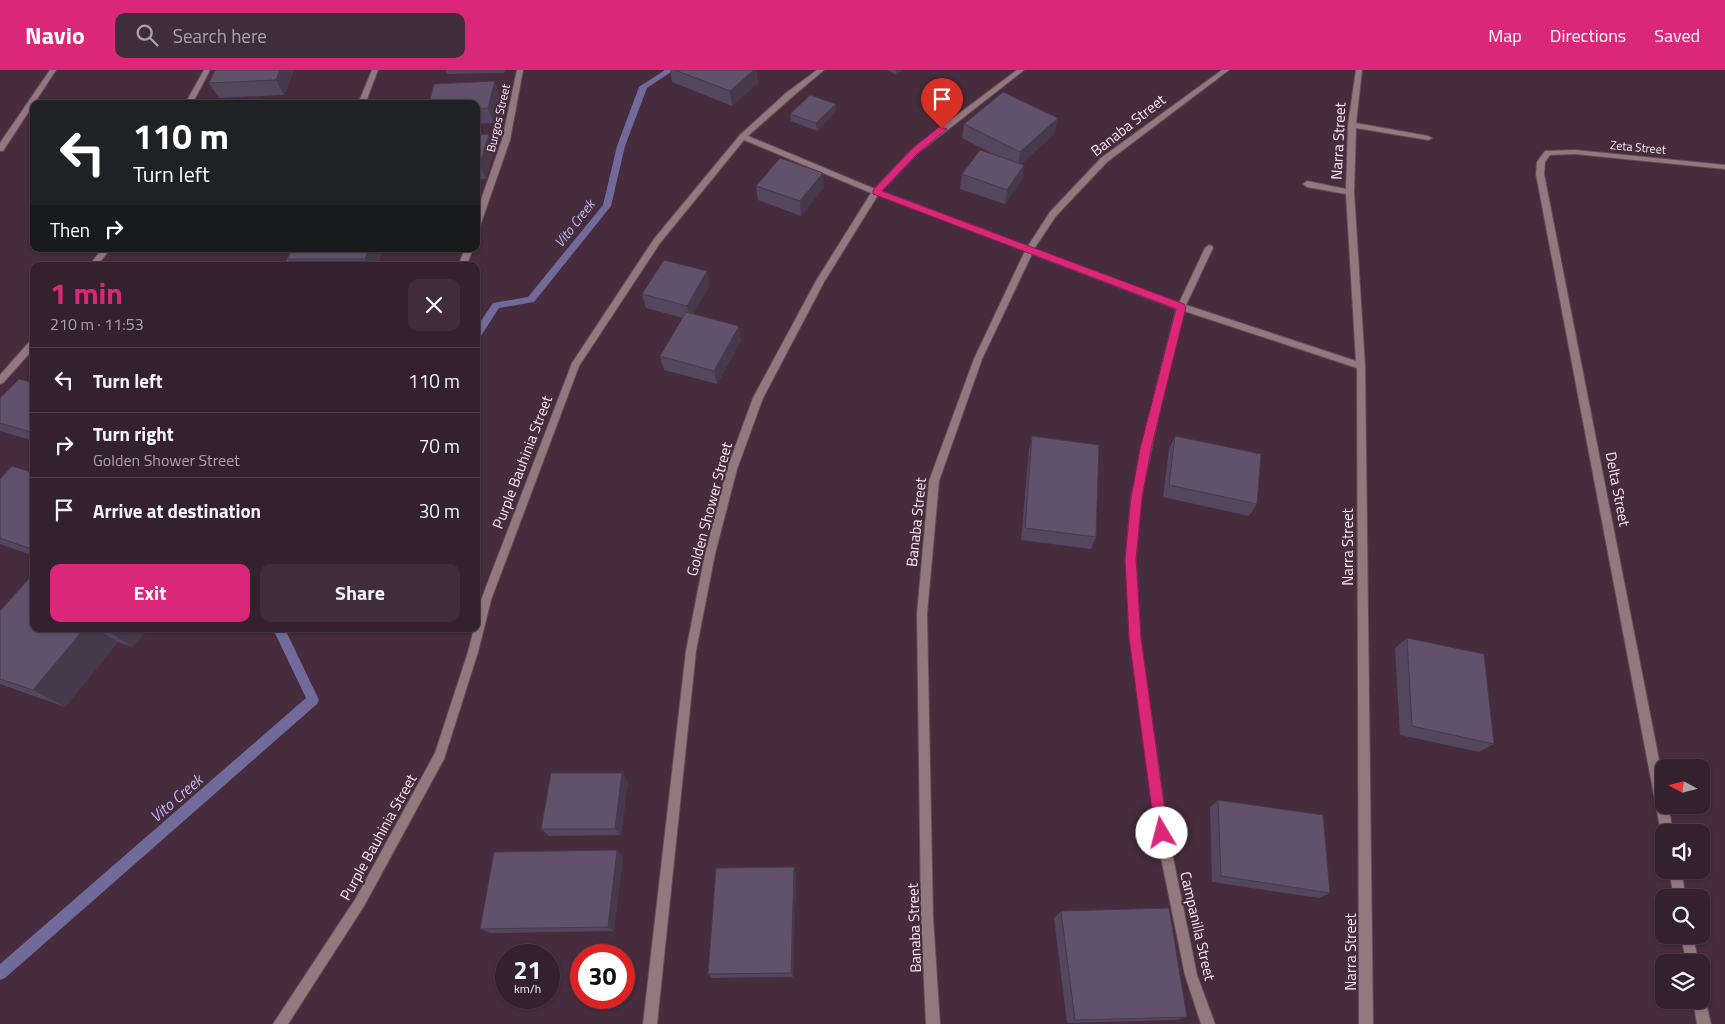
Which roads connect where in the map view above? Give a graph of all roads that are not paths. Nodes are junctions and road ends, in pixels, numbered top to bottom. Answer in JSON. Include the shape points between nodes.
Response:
{"nodes":[{"id":1,"x":53,"y":70,"type":"edge"},
{"id":2,"x":207,"y":70,"type":"edge"},
{"id":3,"x":376,"y":70,"type":"edge"},
{"id":4,"x":520,"y":70,"type":"edge"},
{"id":5,"x":821,"y":70,"type":"edge"},
{"id":6,"x":1021,"y":70,"type":"edge"},
{"id":7,"x":1226,"y":70,"type":"edge"},
{"id":8,"x":1359,"y":70,"type":"edge"},
{"id":9,"x":33,"y":100,"type":"edge"},
{"id":10,"x":190,"y":100,"type":"edge"},
{"id":11,"x":363,"y":100,"type":"edge"},
{"id":12,"x":30,"y":104,"type":"edge"},
{"id":13,"x":1352,"y":125,"type":"junction"},
{"id":14,"x":743,"y":137,"type":"junction"},
{"id":15,"x":1428,"y":138,"type":"dead end"},
{"id":16,"x":0,"y":149,"type":"edge"},
{"id":17,"x":1548,"y":153,"type":"joint"},
{"id":18,"x":1725,"y":166,"type":"edge"},
{"id":19,"x":1307,"y":184,"type":"dead end"},
{"id":20,"x":876,"y":192,"type":"junction"},
{"id":21,"x":1350,"y":192,"type":"junction"},
{"id":22,"x":480,"y":215,"type":"edge"},
{"id":23,"x":1209,"y":248,"type":"dead end"},
{"id":24,"x":1030,"y":249,"type":"junction"},
{"id":25,"x":104,"y":252,"type":"edge"},
{"id":26,"x":96,"y":262,"type":"edge"},
{"id":27,"x":1181,"y":307,"type":"junction"},
{"id":28,"x":30,"y":347,"type":"edge"},
{"id":29,"x":1361,"y":366,"type":"junction"},
{"id":30,"x":0,"y":381,"type":"edge"},
{"id":31,"x":480,"y":622,"type":"edge"},
{"id":32,"x":477,"y":632,"type":"edge"},
{"id":33,"x":1665,"y":824,"type":"edge"},
{"id":34,"x":1701,"y":1009,"type":"edge"},
{"id":35,"x":280,"y":1024,"type":"edge"},
{"id":36,"x":650,"y":1024,"type":"edge"},
{"id":37,"x":933,"y":1024,"type":"edge"},
{"id":38,"x":1208,"y":1024,"type":"edge"},
{"id":39,"x":1366,"y":1024,"type":"edge"},
{"id":40,"x":1704,"y":1024,"type":"edge"}],
"edges":[{"from":1,"to":9,"type":"street"},
{"from":2,"to":10,"type":"street"},
{"from":3,"to":11,"type":"street"},
{"from":4,"to":22,"type":"street","name":"Burgos Street","via":[[506,140]]},
{"from":5,"to":14,"type":"street","name":"Purple Bauhinia Street"},
{"from":6,"to":20,"type":"street","name":"Golden Shower Street","via":[[915,151]]},
{"from":7,"to":24,"type":"street","name":"Banaba Street","via":[[1104,160],[1053,214]]},
{"from":8,"to":13,"type":"street","name":"Narra Street"},
{"from":12,"to":16,"type":"street"},
{"from":13,"to":15,"type":"street"},
{"from":13,"to":21,"type":"street","name":"Narra Street"},
{"from":14,"to":20,"type":"street"},
{"from":14,"to":31,"type":"street","name":"Purple Bauhinia Street","via":[[657,241],[575,365]]},
{"from":17,"to":18,"type":"street","name":"Zeta Street","via":[[1575,152]]},
{"from":17,"to":33,"type":"street","name":"Delta Street","via":[[1541,162],[1540,174]]},
{"from":19,"to":21,"type":"street"},
{"from":20,"to":24,"type":"street"},
{"from":20,"to":36,"type":"street","name":"Golden Shower Street","via":[[820,281],[758,398],[732,470],[710,554],[691,651]]},
{"from":21,"to":29,"type":"street","name":"Narra Street"},
{"from":23,"to":27,"type":"street","name":"Campanilla Street"},
{"from":24,"to":27,"type":"street"},
{"from":24,"to":37,"type":"street","name":"Banaba Street","via":[[978,359],[934,481],[922,614],[927,917]]},
{"from":25,"to":26,"type":"street"},
{"from":27,"to":29,"type":"street"},
{"from":27,"to":38,"type":"street","name":"Campanilla Street","via":[[1136,498],[1131,559],[1135,638],[1162,833],[1191,975]]},
{"from":28,"to":30,"type":"street"},
{"from":29,"to":39,"type":"street","name":"Narra Street"},
{"from":32,"to":35,"type":"street","name":"Purple Bauhinia Street","via":[[440,755],[360,902]]},
{"from":34,"to":40,"type":"street"}]}
